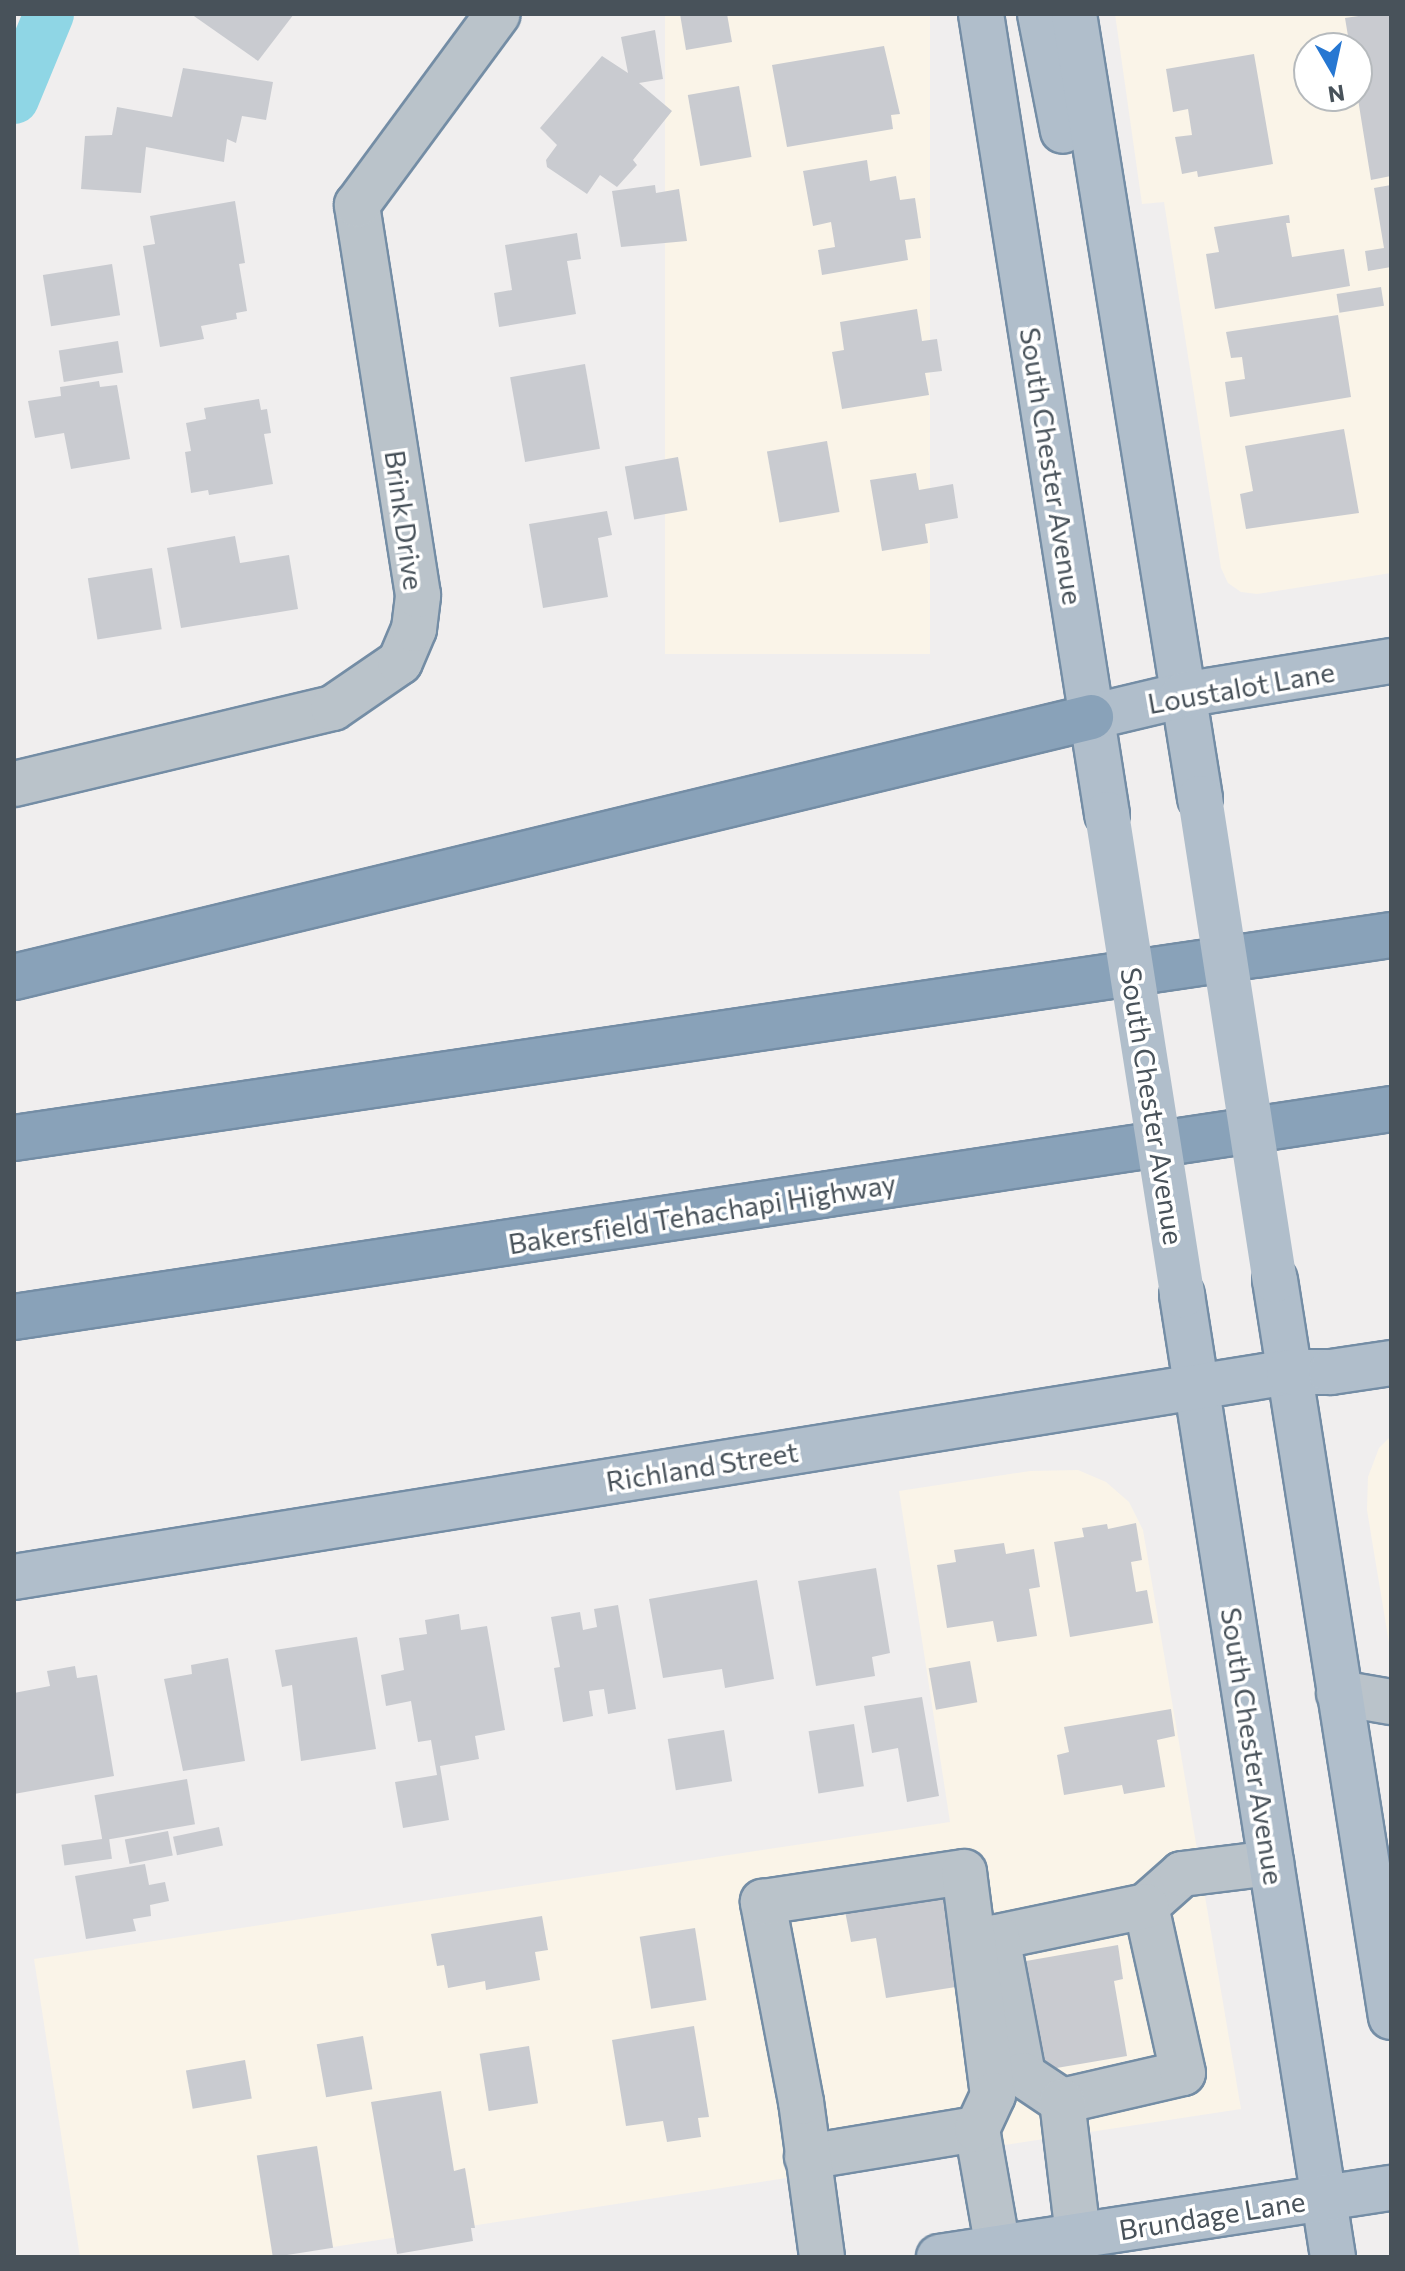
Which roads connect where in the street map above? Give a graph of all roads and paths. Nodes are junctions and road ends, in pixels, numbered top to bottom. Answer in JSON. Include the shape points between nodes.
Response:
{"nodes":[{"id":1,"x":498,"y":14,"type":"edge"},
{"id":2,"x":981,"y":14,"type":"edge"},
{"id":3,"x":1040,"y":14,"type":"edge"},
{"id":4,"x":1074,"y":14,"type":"edge"},
{"id":5,"x":1109,"y":252,"type":"junction"},
{"id":6,"x":1391,"y":661,"type":"edge"},
{"id":7,"x":1183,"y":695,"type":"junction"},
{"id":8,"x":1091,"y":717,"type":"junction"},
{"id":9,"x":14,"y":784,"type":"edge"},
{"id":10,"x":1391,"y":935,"type":"edge"},
{"id":11,"x":14,"y":977,"type":"edge"},
{"id":12,"x":1391,"y":1109,"type":"edge"},
{"id":13,"x":14,"y":1138,"type":"edge"},
{"id":14,"x":14,"y":1317,"type":"edge"},
{"id":15,"x":1391,"y":1363,"type":"edge"},
{"id":16,"x":1289,"y":1372,"type":"junction"},
{"id":17,"x":1196,"y":1387,"type":"junction"},
{"id":18,"x":14,"y":1577,"type":"edge"},
{"id":19,"x":1339,"y":1693,"type":"junction"},
{"id":20,"x":1391,"y":1702,"type":"edge"},
{"id":21,"x":1271,"y":1863,"type":"junction"},
{"id":22,"x":1146,"y":1906,"type":"junction"},
{"id":23,"x":1391,"y":2017,"type":"edge"},
{"id":24,"x":1062,"y":2101,"type":"junction"},
{"id":25,"x":977,"y":2129,"type":"junction"},
{"id":26,"x":807,"y":2157,"type":"junction"},
{"id":27,"x":1391,"y":2188,"type":"edge"},
{"id":28,"x":1324,"y":2198,"type":"junction"},
{"id":29,"x":1078,"y":2236,"type":"junction"},
{"id":30,"x":998,"y":2248,"type":"junction"},
{"id":31,"x":822,"y":2257,"type":"edge"},
{"id":32,"x":939,"y":2257,"type":"edge"},
{"id":33,"x":1333,"y":2257,"type":"edge"}],
"edges":[{"from":1,"to":9,"type":"street","name":"Brink Drive","via":[[357,205],[418,595],[414,629],[400,662],[333,708]]},
{"from":2,"to":8,"type":"main road","name":"South Chester Avenue"},
{"from":3,"to":5,"type":"main road","via":[[1072,176]]},
{"from":4,"to":5,"type":"main road"},
{"from":5,"to":7,"type":"main road"},
{"from":6,"to":7,"type":"main road","name":"Loustalot Lane"},
{"from":7,"to":8,"type":"main road","name":"Loustalot Lane"},
{"from":7,"to":16,"type":"main road","bridge":true},
{"from":8,"to":11,"type":"highway"},
{"from":8,"to":17,"type":"main road","name":"South Chester Avenue","bridge":true},
{"from":10,"to":13,"type":"highway"},
{"from":12,"to":14,"type":"highway","name":"Bakersfield Tehachapi Highway"},
{"from":15,"to":16,"type":"main road","name":"Richland Street"},
{"from":16,"to":17,"type":"main road","name":"Richland Street"},
{"from":16,"to":19,"type":"main road"},
{"from":17,"to":18,"type":"main road","name":"Richland Street"},
{"from":17,"to":21,"type":"main road","name":"South Chester Avenue"},
{"from":19,"to":20,"type":"street"},
{"from":19,"to":23,"type":"main road"},
{"from":21,"to":22,"type":"street","via":[[1182,1874]]},
{"from":21,"to":28,"type":"main road","name":"South Chester Avenue"},
{"from":22,"to":24,"type":"street","via":[[1183,2073]]},
{"from":22,"to":24,"type":"street","via":[[997,1937],[1023,2075]]},
{"from":24,"to":29,"type":"street"},
{"from":25,"to":26,"type":"street"},
{"from":25,"to":26,"type":"street","via":[[993,2095],[964,1872],[763,1902]]},
{"from":25,"to":30,"type":"street"},
{"from":26,"to":31,"type":"street"},
{"from":27,"to":28,"type":"main road","name":"Brundage Lane"},
{"from":28,"to":29,"type":"main road","name":"Brundage Lane"},
{"from":28,"to":33,"type":"main road","name":"South Chester Avenue"},
{"from":29,"to":30,"type":"main road","name":"Brundage Lane"},
{"from":30,"to":32,"type":"main road","name":"Brundage Lane"}]}
